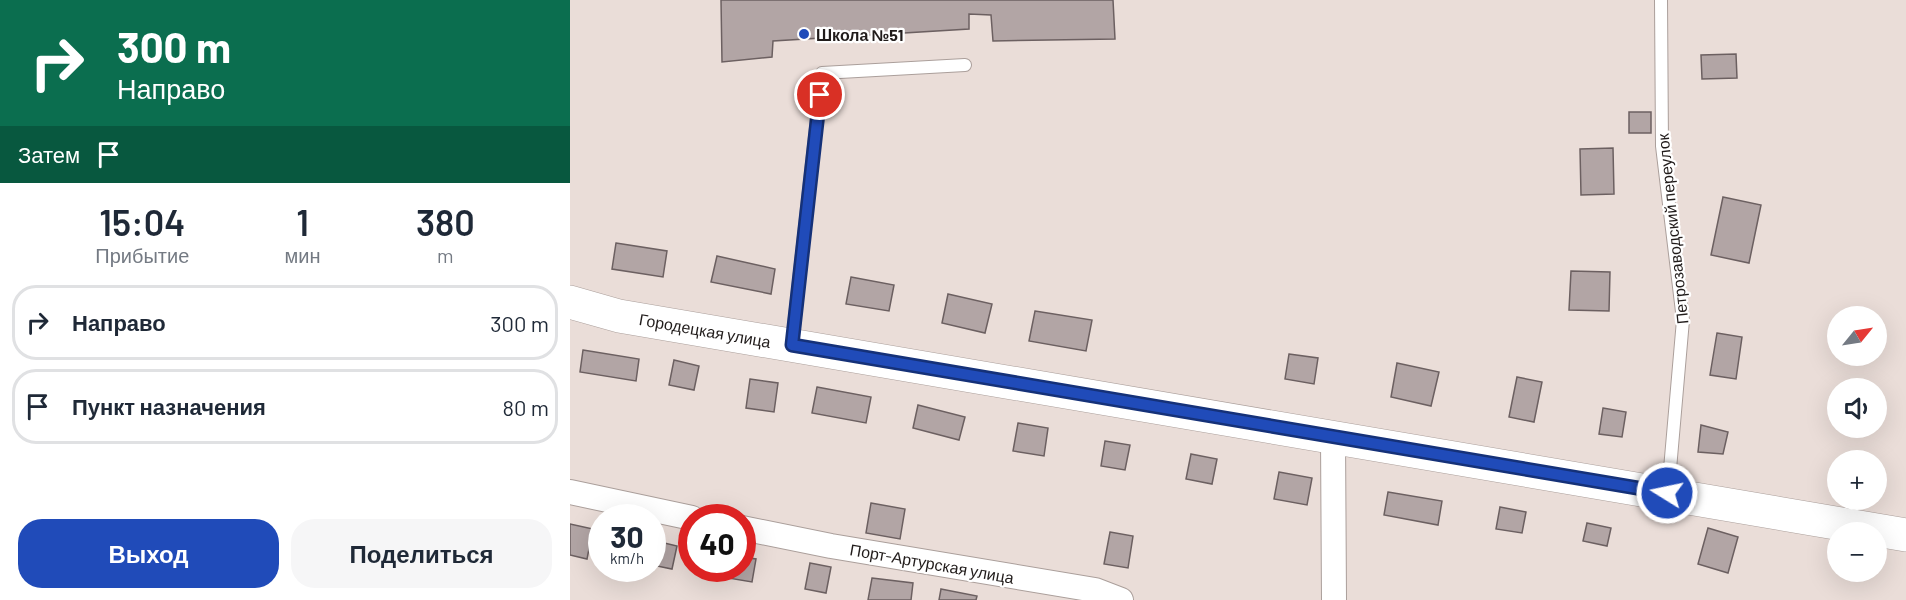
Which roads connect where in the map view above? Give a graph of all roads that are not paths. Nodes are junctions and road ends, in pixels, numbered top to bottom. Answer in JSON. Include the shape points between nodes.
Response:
{"nodes":[{"id":1,"x":1662,"y":0,"type":"edge"},
{"id":2,"x":965,"y":65,"type":"dead end"},
{"id":3,"x":570,"y":302,"type":"edge"},
{"id":4,"x":792,"y":345,"type":"junction"},
{"id":5,"x":1333,"y":437,"type":"junction"},
{"id":6,"x":570,"y":492,"type":"edge"},
{"id":7,"x":1667,"y":493,"type":"junction"},
{"id":8,"x":678,"y":515,"type":"edge"},
{"id":9,"x":756,"y":531,"type":"edge"},
{"id":10,"x":1906,"y":535,"type":"edge"},
{"id":11,"x":1122,"y":600,"type":"edge"},
{"id":12,"x":1334,"y":600,"type":"edge"}],
"edges":[{"from":1,"to":7,"type":"lane","name":"Петрозаводский переулок","via":[[1662,146],[1683,320]]},
{"from":2,"to":4,"type":"lane","via":[[822,73]]},
{"from":3,"to":4,"type":"street","name":"Городецкая улица","via":[[619,316]]},
{"from":4,"to":5,"type":"street","name":"Городецкая улица"},
{"from":5,"to":7,"type":"street","name":"Городецкая улица"},
{"from":5,"to":12,"type":"street"},
{"from":6,"to":8,"type":"street"},
{"from":7,"to":10,"type":"street","name":"Городецкая улица"},
{"from":9,"to":11,"type":"street","name":"Порт-Артурская улица","via":[[1095,590]]}]}
